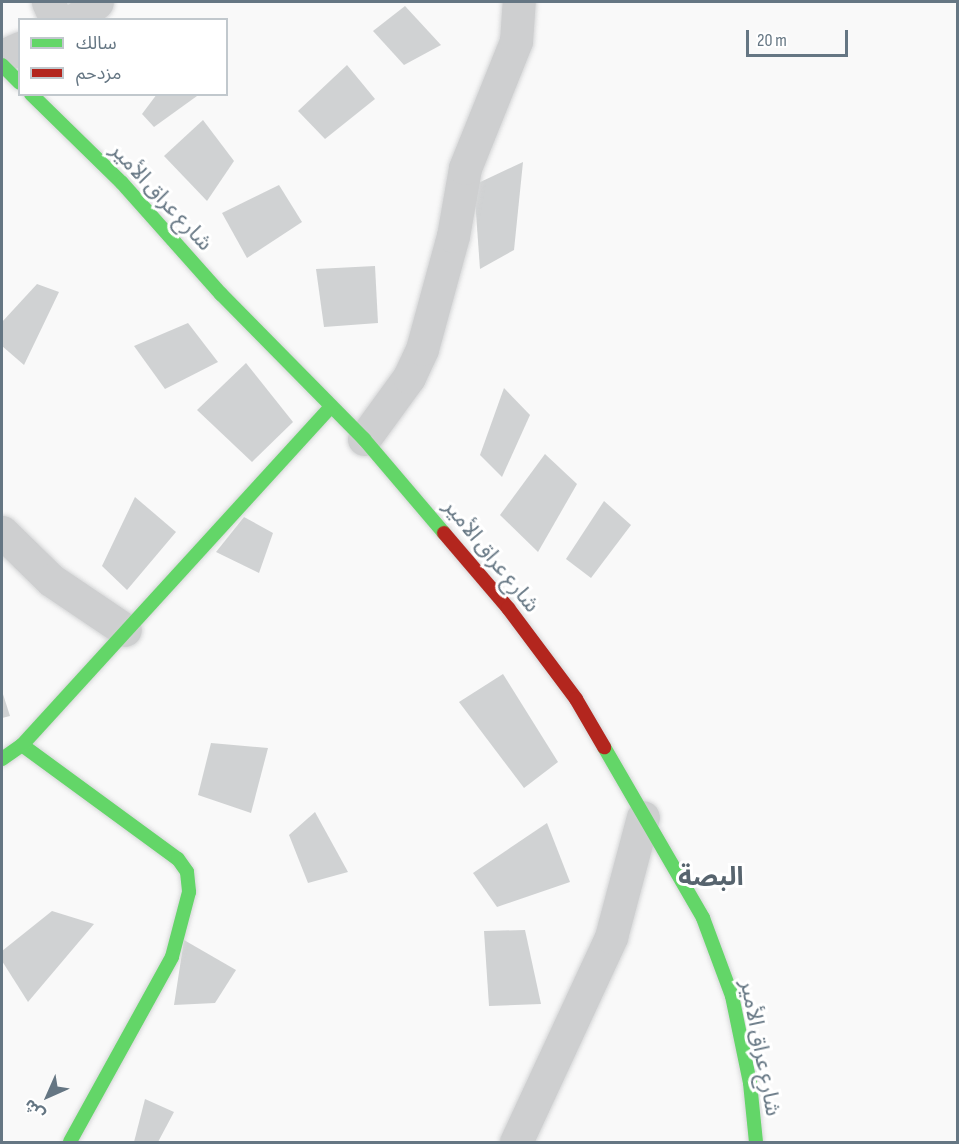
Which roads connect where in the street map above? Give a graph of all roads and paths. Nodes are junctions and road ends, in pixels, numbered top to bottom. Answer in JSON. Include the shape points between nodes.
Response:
{"nodes":[{"id":1,"x":48,"y":2,"type":"edge"},
{"id":2,"x":97,"y":2,"type":"edge"},
{"id":3,"x":519,"y":2,"type":"edge"},
{"id":4,"x":55,"y":18,"type":"edge"},
{"id":5,"x":77,"y":18,"type":"edge"},
{"id":6,"x":18,"y":49,"type":"edge"},
{"id":7,"x":2,"y":56,"type":"edge"},
{"id":8,"x":2,"y":65,"type":"edge"},
{"id":9,"x":18,"y":81,"type":"edge"},
{"id":10,"x":34,"y":96,"type":"edge"},
{"id":11,"x":331,"y":407,"type":"junction"},
{"id":12,"x":364,"y":440,"type":"junction"},
{"id":13,"x":2,"y":532,"type":"edge"},
{"id":14,"x":125,"y":630,"type":"junction"},
{"id":15,"x":22,"y":745,"type":"junction"},
{"id":16,"x":2,"y":759,"type":"edge"},
{"id":17,"x":643,"y":817,"type":"junction"},
{"id":18,"x":70,"y":1143,"type":"edge"},
{"id":19,"x":516,"y":1143,"type":"edge"},
{"id":20,"x":756,"y":1143,"type":"edge"}],
"edges":[{"from":1,"to":4,"type":"street"},
{"from":2,"to":5,"type":"street"},
{"from":3,"to":12,"type":"street","via":[[516,41],[465,168],[453,236],[423,350],[409,377]]},
{"from":6,"to":7,"type":"street"},
{"from":8,"to":9,"type":"main road"},
{"from":10,"to":11,"type":"main road","name":"شارع عراق الأمير","via":[[122,183],[221,294]]},
{"from":11,"to":12,"type":"main road","name":"شارع عراق الأمير"},
{"from":11,"to":14,"type":"main road"},
{"from":12,"to":17,"type":"main road","name":"شارع عراق الأمير","via":[[508,608],[576,699]]},
{"from":13,"to":14,"type":"street","via":[[51,579]]},
{"from":14,"to":15,"type":"main road"},
{"from":15,"to":16,"type":"main road"},
{"from":15,"to":18,"type":"main road","via":[[178,859],[187,872],[189,892],[172,957]]},
{"from":17,"to":19,"type":"street","via":[[611,937]]},
{"from":17,"to":20,"type":"main road","name":"شارع عراق الأمير","via":[[703,918],[732,996],[750,1083]]}]}
